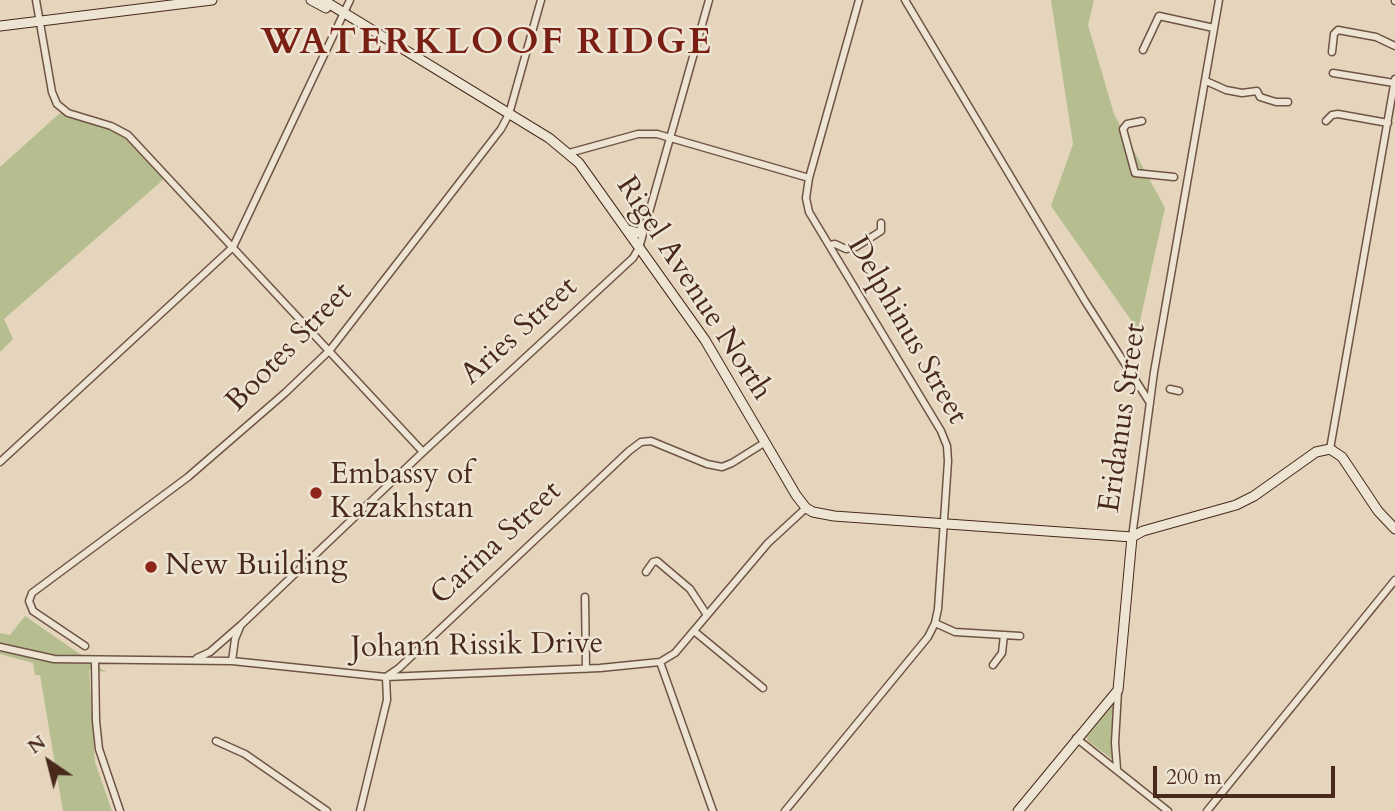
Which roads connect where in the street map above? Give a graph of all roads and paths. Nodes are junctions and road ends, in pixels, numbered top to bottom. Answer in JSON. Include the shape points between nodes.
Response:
{"nodes":[{"id":1,"x":36,"y":0,"type":"edge"},
{"id":2,"x":176,"y":0,"type":"edge"},
{"id":3,"x":212,"y":0,"type":"edge"},
{"id":4,"x":311,"y":0,"type":"edge"},
{"id":5,"x":323,"y":0,"type":"edge"},
{"id":6,"x":350,"y":0,"type":"edge"},
{"id":7,"x":541,"y":0,"type":"edge"},
{"id":8,"x":709,"y":0,"type":"edge"},
{"id":9,"x":859,"y":0,"type":"edge"},
{"id":10,"x":905,"y":0,"type":"edge"},
{"id":11,"x":1219,"y":0,"type":"edge"},
{"id":12,"x":187,"y":1,"type":"edge"},
{"id":13,"x":344,"y":15,"type":"junction"},
{"id":14,"x":39,"y":19,"type":"junction"},
{"id":15,"x":0,"y":24,"type":"edge"},
{"id":16,"x":1214,"y":28,"type":"junction"},
{"id":17,"x":1395,"y":46,"type":"edge"},
{"id":18,"x":1143,"y":50,"type":"dead end"},
{"id":19,"x":1332,"y":52,"type":"dead end"},
{"id":20,"x":1333,"y":73,"type":"dead end"},
{"id":21,"x":1206,"y":81,"type":"junction"},
{"id":22,"x":1395,"y":81,"type":"edge"},
{"id":23,"x":1288,"y":102,"type":"dead end"},
{"id":24,"x":509,"y":114,"type":"junction"},
{"id":25,"x":1142,"y":121,"type":"dead end"},
{"id":26,"x":1326,"y":121,"type":"dead end"},
{"id":27,"x":1388,"y":123,"type":"junction"},
{"id":28,"x":670,"y":139,"type":"junction"},
{"id":29,"x":569,"y":153,"type":"junction"},
{"id":30,"x":809,"y":178,"type":"junction"},
{"id":31,"x":1189,"y":179,"type":"junction"},
{"id":32,"x":881,"y":223,"type":"dead end"},
{"id":33,"x":646,"y":224,"type":"junction"},
{"id":34,"x":626,"y":229,"type":"junction"},
{"id":35,"x":830,"y":245,"type":"junction"},
{"id":36,"x":233,"y":247,"type":"junction"},
{"id":37,"x":639,"y":248,"type":"junction"},
{"id":38,"x":330,"y":349,"type":"junction"},
{"id":39,"x":1170,"y":389,"type":"dead end"},
{"id":40,"x":1179,"y":391,"type":"dead end"},
{"id":41,"x":1151,"y":405,"type":"junction"},
{"id":42,"x":764,"y":443,"type":"junction"},
{"id":43,"x":1329,"y":449,"type":"junction"},
{"id":44,"x":423,"y":452,"type":"junction"},
{"id":45,"x":0,"y":462,"type":"edge"},
{"id":46,"x":806,"y":508,"type":"junction"},
{"id":47,"x":945,"y":523,"type":"junction"},
{"id":48,"x":1395,"y":529,"type":"edge"},
{"id":49,"x":1132,"y":537,"type":"junction"},
{"id":50,"x":646,"y":572,"type":"dead end"},
{"id":51,"x":1395,"y":580,"type":"edge"},
{"id":52,"x":585,"y":597,"type":"dead end"},
{"id":53,"x":707,"y":615,"type":"junction"},
{"id":54,"x":935,"y":623,"type":"junction"},
{"id":55,"x":241,"y":625,"type":"junction"},
{"id":56,"x":694,"y":631,"type":"junction"},
{"id":57,"x":1004,"y":635,"type":"junction"},
{"id":58,"x":1020,"y":636,"type":"dead end"},
{"id":59,"x":85,"y":646,"type":"dead end"},
{"id":60,"x":0,"y":647,"type":"edge"},
{"id":61,"x":192,"y":660,"type":"junction"},
{"id":62,"x":95,"y":661,"type":"junction"},
{"id":63,"x":232,"y":661,"type":"junction"},
{"id":64,"x":660,"y":662,"type":"junction"},
{"id":65,"x":993,"y":665,"type":"dead end"},
{"id":66,"x":586,"y":668,"type":"junction"},
{"id":67,"x":386,"y":677,"type":"junction"},
{"id":68,"x":763,"y":688,"type":"dead end"},
{"id":69,"x":1118,"y":690,"type":"junction"},
{"id":70,"x":1076,"y":738,"type":"junction"},
{"id":71,"x":216,"y":741,"type":"dead end"},
{"id":72,"x":1117,"y":769,"type":"junction"},
{"id":73,"x":120,"y":811,"type":"edge"},
{"id":74,"x":327,"y":811,"type":"edge"},
{"id":75,"x":360,"y":811,"type":"edge"},
{"id":76,"x":713,"y":811,"type":"edge"},
{"id":77,"x":785,"y":811,"type":"edge"},
{"id":78,"x":1018,"y":811,"type":"edge"},
{"id":79,"x":1168,"y":811,"type":"edge"},
{"id":80,"x":1207,"y":811,"type":"edge"}],
"edges":[{"from":1,"to":14,"type":"street"},
{"from":2,"to":14,"type":"main road"},
{"from":3,"to":12,"type":"main road"},
{"from":4,"to":13,"type":"main road","name":"Rigel Avenue North"},
{"from":5,"to":13,"type":"main road","name":"Rigel Avenue North"},
{"from":6,"to":13,"type":"street"},
{"from":7,"to":24,"type":"street","name":"Bootes Street"},
{"from":8,"to":28,"type":"street","name":"Aries Street"},
{"from":9,"to":30,"type":"street","name":"Delphinus Street"},
{"from":10,"to":41,"type":"street"},
{"from":11,"to":16,"type":"street","name":"Eridanus Street"},
{"from":12,"to":14,"type":"main road"},
{"from":13,"to":24,"type":"main road","name":"Rigel Avenue North"},
{"from":13,"to":36,"type":"street"},
{"from":14,"to":15,"type":"main road"},
{"from":14,"to":36,"type":"street","via":[[52,92],[60,108],[128,135]]},
{"from":16,"to":18,"type":"street","via":[[1159,16]]},
{"from":16,"to":21,"type":"street","name":"Eridanus Street"},
{"from":17,"to":19,"type":"street","via":[[1376,37],[1338,30]]},
{"from":20,"to":22,"type":"street"},
{"from":21,"to":23,"type":"street","via":[[1226,90],[1257,91],[1260,97]]},
{"from":21,"to":31,"type":"street","name":"Eridanus Street"},
{"from":22,"to":27,"type":"street"},
{"from":24,"to":29,"type":"main road","name":"Rigel Avenue North"},
{"from":24,"to":38,"type":"street","name":"Bootes Street","via":[[494,140]]},
{"from":25,"to":31,"type":"street","via":[[1123,129],[1136,174]]},
{"from":26,"to":27,"type":"street","via":[[1338,114]]},
{"from":27,"to":43,"type":"street"},
{"from":28,"to":29,"type":"street","via":[[638,134]]},
{"from":28,"to":30,"type":"street"},
{"from":28,"to":33,"type":"street","name":"Aries Street"},
{"from":29,"to":34,"type":"main road","name":"Rigel Avenue North"},
{"from":30,"to":35,"type":"street","name":"Delphinus Street","via":[[809,212]]},
{"from":31,"to":41,"type":"street","name":"Eridanus Street"},
{"from":32,"to":35,"type":"street","via":[[881,232],[856,247]]},
{"from":33,"to":34,"type":"main road","via":[[639,233]]},
{"from":33,"to":37,"type":"street","name":"Aries Street"},
{"from":34,"to":37,"type":"main road","name":"Rigel Avenue North"},
{"from":35,"to":47,"type":"street","name":"Delphinus Street","via":[[944,438],[948,454]]},
{"from":36,"to":38,"type":"street"},
{"from":36,"to":45,"type":"street"},
{"from":37,"to":42,"type":"main road","name":"Rigel Avenue North","via":[[721,364]]},
{"from":37,"to":44,"type":"street","name":"Aries Street","via":[[631,261]]},
{"from":38,"to":44,"type":"street"},
{"from":38,"to":59,"type":"street","name":"Bootes Street","via":[[188,477],[32,593],[33,611]]},
{"from":39,"to":40,"type":"street"},
{"from":41,"to":49,"type":"street","name":"Eridanus Street"},
{"from":42,"to":46,"type":"main road","name":"Rigel Avenue North"},
{"from":42,"to":67,"type":"street","name":"Carina Street","via":[[722,467],[658,442],[641,442]]},
{"from":43,"to":48,"type":"main road","via":[[1342,457]]},
{"from":43,"to":49,"type":"main road","via":[[1316,452],[1236,505]]},
{"from":44,"to":55,"type":"street","name":"Aries Street"},
{"from":46,"to":47,"type":"main road","via":[[834,516]]},
{"from":46,"to":53,"type":"street","via":[[768,543]]},
{"from":47,"to":49,"type":"main road"},
{"from":47,"to":54,"type":"street","name":"Delphinus Street"},
{"from":49,"to":69,"type":"main road","name":"Eridanus Street"},
{"from":50,"to":53,"type":"street","via":[[657,561],[690,589]]},
{"from":51,"to":80,"type":"street"},
{"from":52,"to":66,"type":"street"},
{"from":53,"to":56,"type":"street"},
{"from":54,"to":57,"type":"street","via":[[955,632]]},
{"from":54,"to":77,"type":"street","name":"Delphinus Street","via":[[922,645]]},
{"from":55,"to":61,"type":"street","name":"Aries Street","via":[[210,652]]},
{"from":55,"to":63,"type":"street"},
{"from":56,"to":64,"type":"street"},
{"from":56,"to":68,"type":"street"},
{"from":57,"to":58,"type":"street"},
{"from":57,"to":65,"type":"street","via":[[1002,653]]},
{"from":60,"to":62,"type":"street","name":"Johann Rissik Drive","via":[[54,659]]},
{"from":61,"to":62,"type":"street","name":"Johann Rissik Drive"},
{"from":61,"to":63,"type":"street","name":"Johann Rissik Drive"},
{"from":62,"to":73,"type":"street","via":[[99,749]]},
{"from":63,"to":67,"type":"street","name":"Johann Rissik Drive"},
{"from":64,"to":66,"type":"street","name":"Johann Rissik Drive"},
{"from":64,"to":76,"type":"street"},
{"from":66,"to":67,"type":"street","name":"Johann Rissik Drive"},
{"from":67,"to":75,"type":"street","via":[[387,700]]},
{"from":69,"to":70,"type":"main road"},
{"from":69,"to":72,"type":"street"},
{"from":70,"to":72,"type":"street"},
{"from":70,"to":78,"type":"main road"},
{"from":71,"to":74,"type":"street","via":[[245,754]]},
{"from":72,"to":79,"type":"street"}]}
